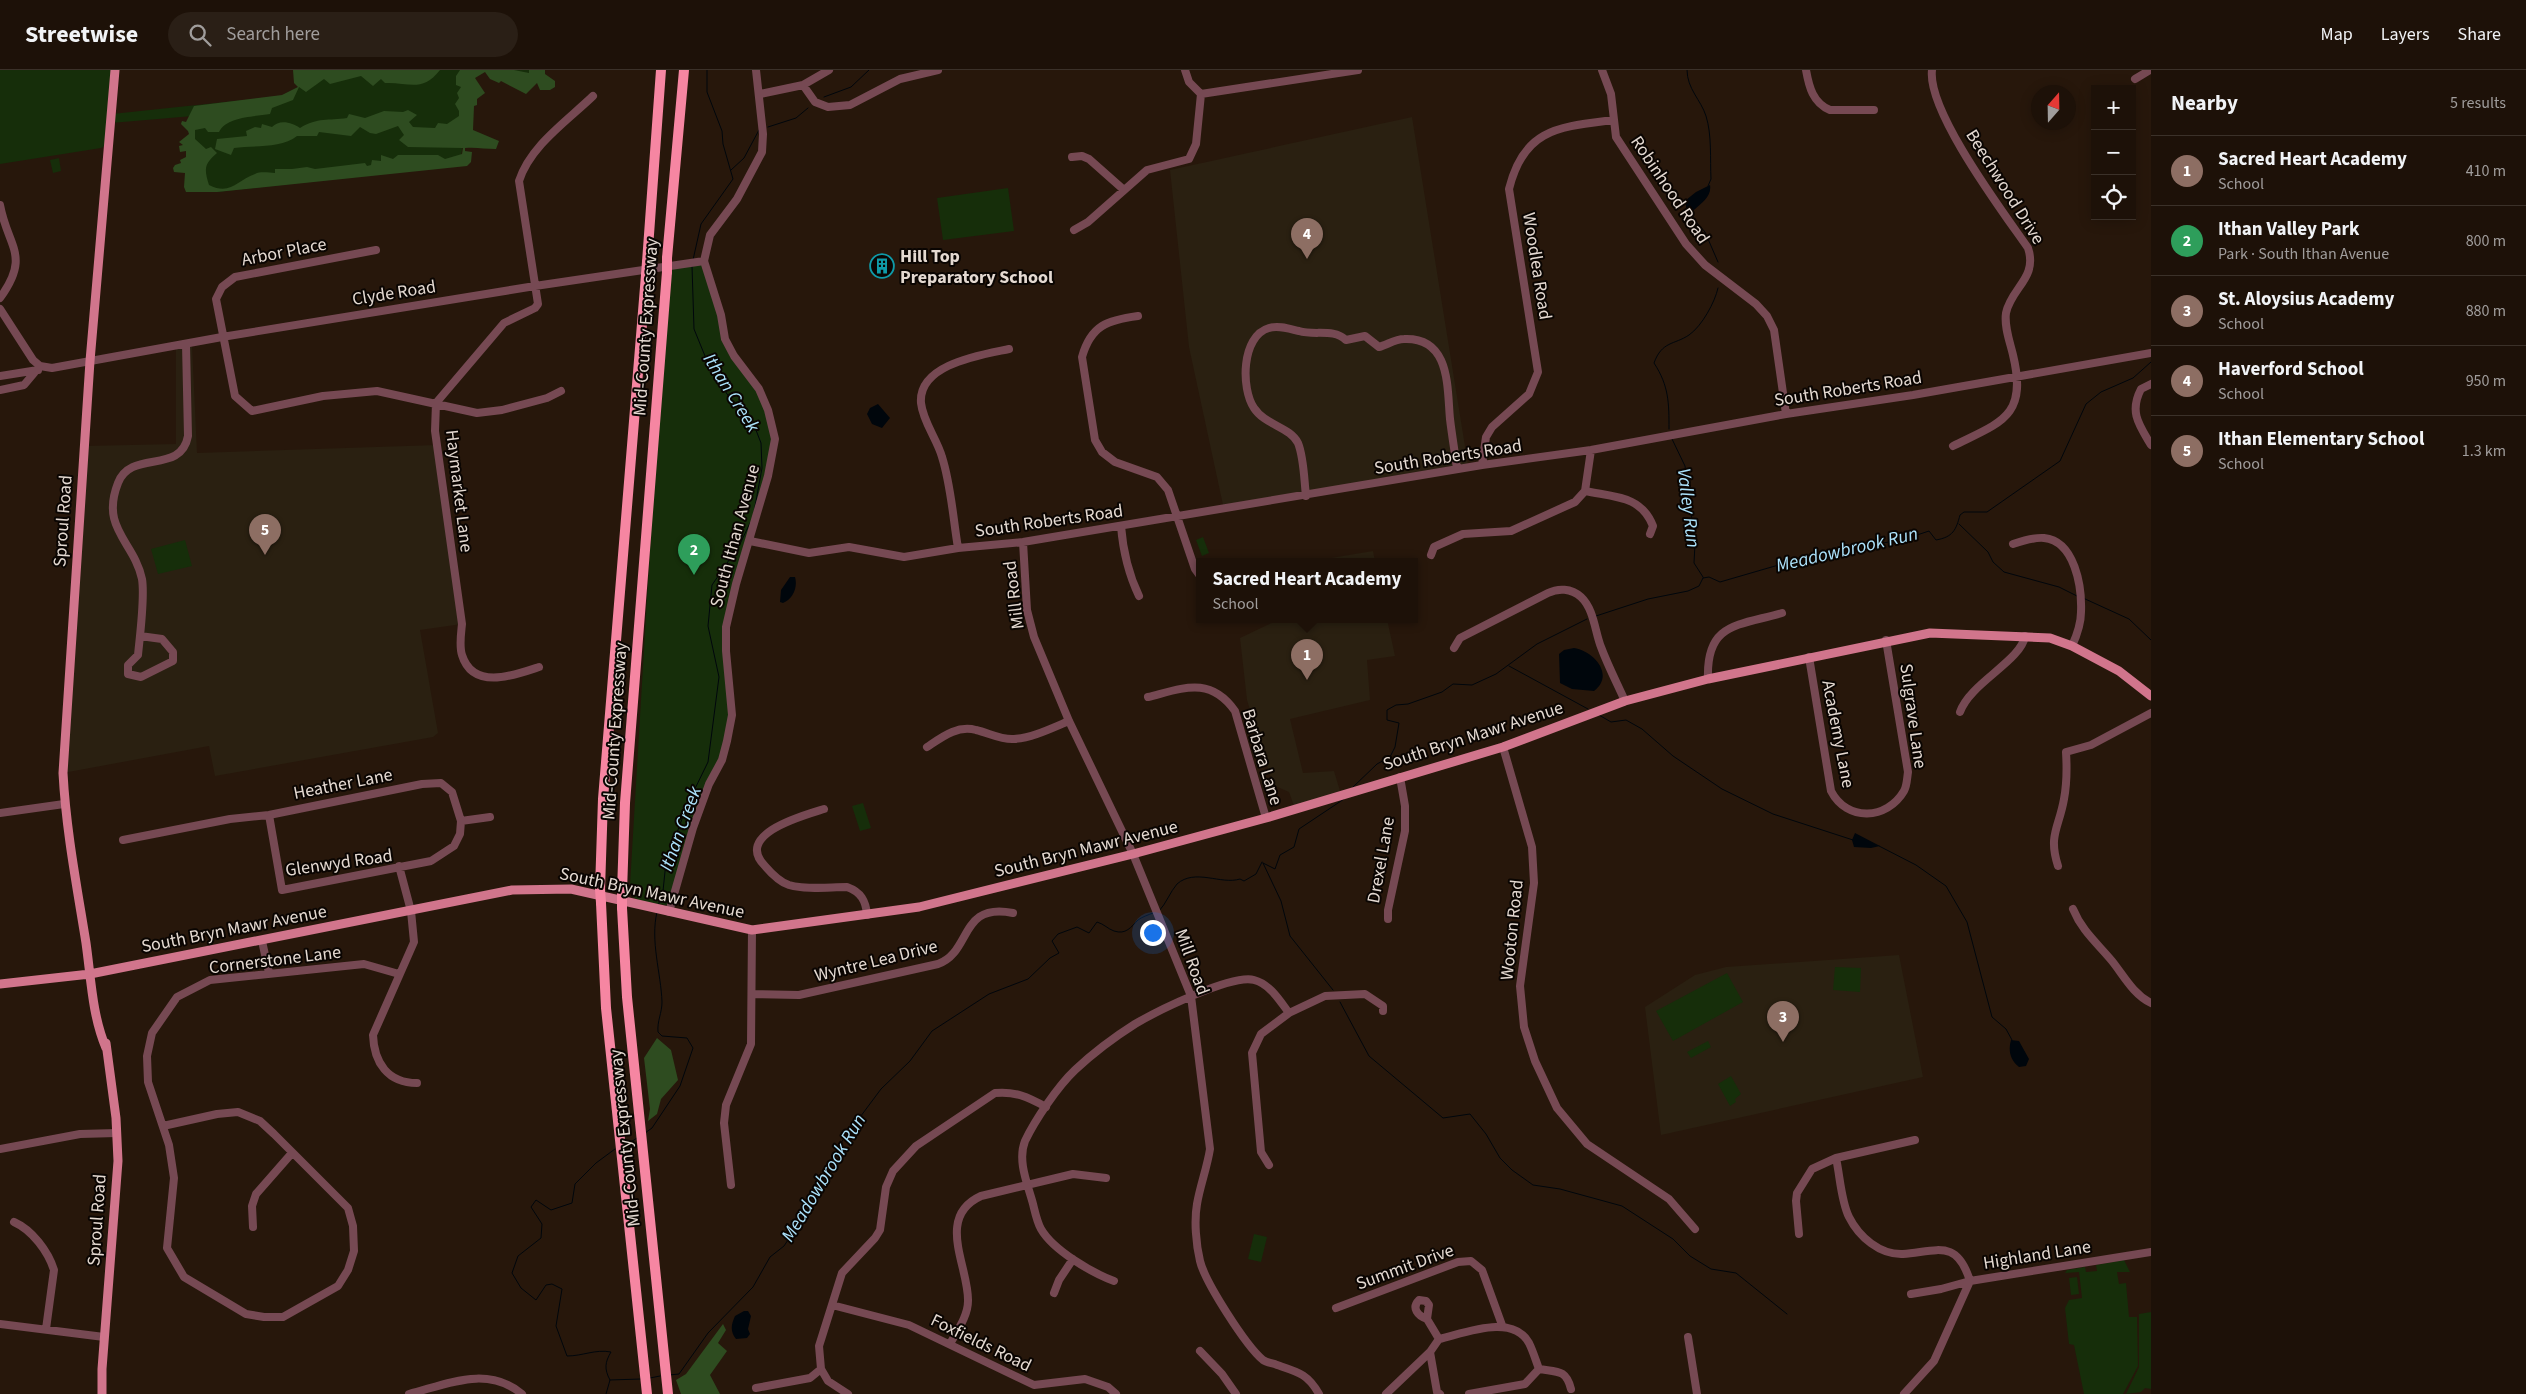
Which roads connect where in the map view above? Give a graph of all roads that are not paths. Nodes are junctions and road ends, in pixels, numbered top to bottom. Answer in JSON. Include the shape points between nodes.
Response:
{"nodes":[{"id":1,"x":116,"y":70,"type":"edge"},
{"id":2,"x":661,"y":70,"type":"edge"},
{"id":3,"x":684,"y":70,"type":"edge"},
{"id":4,"x":756,"y":70,"type":"edge"},
{"id":5,"x":829,"y":70,"type":"edge"},
{"id":6,"x":938,"y":70,"type":"edge"},
{"id":7,"x":1185,"y":70,"type":"edge"},
{"id":8,"x":1358,"y":70,"type":"edge"},
{"id":9,"x":1602,"y":70,"type":"edge"},
{"id":10,"x":1806,"y":70,"type":"edge"},
{"id":11,"x":1932,"y":70,"type":"edge"},
{"id":12,"x":2150,"y":70,"type":"edge"},
{"id":13,"x":2135,"y":79,"type":"dead end"},
{"id":14,"x":803,"y":85,"type":"junction"},
{"id":15,"x":760,"y":94,"type":"junction"},
{"id":16,"x":1200,"y":94,"type":"junction"},
{"id":17,"x":593,"y":96,"type":"dead end"},
{"id":18,"x":1874,"y":110,"type":"dead end"},
{"id":19,"x":1614,"y":120,"type":"junction"},
{"id":20,"x":1072,"y":157,"type":"dead end"},
{"id":21,"x":1124,"y":190,"type":"junction"},
{"id":22,"x":0,"y":205,"type":"edge"},
{"id":23,"x":1074,"y":230,"type":"dead end"},
{"id":24,"x":376,"y":250,"type":"dead end"},
{"id":25,"x":704,"y":261,"type":"junction"},
{"id":26,"x":535,"y":286,"type":"junction"},
{"id":27,"x":0,"y":298,"type":"edge"},
{"id":28,"x":0,"y":309,"type":"edge"},
{"id":29,"x":1138,"y":316,"type":"dead end"},
{"id":30,"x":222,"y":337,"type":"junction"},
{"id":31,"x":186,"y":344,"type":"junction"},
{"id":32,"x":1009,"y":349,"type":"dead end"},
{"id":33,"x":2151,"y":353,"type":"edge"},
{"id":34,"x":90,"y":361,"type":"junction"},
{"id":35,"x":39,"y":368,"type":"junction"},
{"id":36,"x":0,"y":376,"type":"edge"},
{"id":37,"x":2018,"y":376,"type":"junction"},
{"id":38,"x":2151,"y":384,"type":"edge"},
{"id":39,"x":0,"y":390,"type":"edge"},
{"id":40,"x":561,"y":391,"type":"dead end"},
{"id":41,"x":436,"y":403,"type":"junction"},
{"id":42,"x":1786,"y":414,"type":"junction"},
{"id":43,"x":2151,"y":444,"type":"edge"},
{"id":44,"x":1953,"y":446,"type":"dead end"},
{"id":45,"x":1591,"y":450,"type":"junction"},
{"id":46,"x":1482,"y":465,"type":"junction"},
{"id":47,"x":1457,"y":469,"type":"junction"},
{"id":48,"x":1585,"y":491,"type":"junction"},
{"id":49,"x":1306,"y":496,"type":"junction"},
{"id":50,"x":1175,"y":516,"type":"junction"},
{"id":51,"x":1121,"y":526,"type":"junction"},
{"id":52,"x":1650,"y":534,"type":"dead end"},
{"id":53,"x":750,"y":542,"type":"junction"},
{"id":54,"x":1023,"y":542,"type":"junction"},
{"id":55,"x":2013,"y":544,"type":"dead end"},
{"id":56,"x":958,"y":548,"type":"junction"},
{"id":57,"x":1431,"y":555,"type":"dead end"},
{"id":58,"x":1196,"y":570,"type":"edge"},
{"id":59,"x":1139,"y":596,"type":"dead end"},
{"id":60,"x":1782,"y":613,"type":"dead end"},
{"id":61,"x":140,"y":636,"type":"junction"},
{"id":62,"x":2025,"y":636,"type":"junction"},
{"id":63,"x":1886,"y":640,"type":"junction"},
{"id":64,"x":2072,"y":646,"type":"junction"},
{"id":65,"x":1454,"y":648,"type":"dead end"},
{"id":66,"x":1809,"y":657,"type":"junction"},
{"id":67,"x":539,"y":667,"type":"dead end"},
{"id":68,"x":1708,"y":679,"type":"junction"},
{"id":69,"x":1148,"y":696,"type":"dead end"},
{"id":70,"x":2151,"y":696,"type":"edge"},
{"id":71,"x":1625,"y":701,"type":"junction"},
{"id":72,"x":1960,"y":712,"type":"dead end"},
{"id":73,"x":2151,"y":713,"type":"edge"},
{"id":74,"x":1069,"y":721,"type":"junction"},
{"id":75,"x":1503,"y":746,"type":"junction"},
{"id":76,"x":927,"y":747,"type":"dead end"},
{"id":77,"x":1400,"y":777,"type":"junction"},
{"id":78,"x":64,"y":804,"type":"junction"},
{"id":79,"x":824,"y":809,"type":"dead end"},
{"id":80,"x":1878,"y":812,"type":"joint"},
{"id":81,"x":0,"y":813,"type":"edge"},
{"id":82,"x":269,"y":815,"type":"junction"},
{"id":83,"x":490,"y":818,"type":"dead end"},
{"id":84,"x":1266,"y":818,"type":"junction"},
{"id":85,"x":461,"y":821,"type":"junction"},
{"id":86,"x":123,"y":840,"type":"dead end"},
{"id":87,"x":1133,"y":854,"type":"junction"},
{"id":88,"x":399,"y":866,"type":"junction"},
{"id":89,"x":2058,"y":866,"type":"dead end"},
{"id":90,"x":2073,"y":909,"type":"dead end"},
{"id":91,"x":661,"y":910,"type":"junction"},
{"id":92,"x":411,"y":911,"type":"junction"},
{"id":93,"x":1013,"y":913,"type":"dead end"},
{"id":94,"x":867,"y":915,"type":"junction"},
{"id":95,"x":1388,"y":919,"type":"dead end"},
{"id":96,"x":752,"y":930,"type":"junction"},
{"id":97,"x":262,"y":941,"type":"junction"},
{"id":98,"x":269,"y":973,"type":"junction"},
{"id":99,"x":90,"y":974,"type":"junction"},
{"id":100,"x":399,"y":974,"type":"junction"},
{"id":101,"x":0,"y":984,"type":"edge"},
{"id":102,"x":753,"y":994,"type":"junction"},
{"id":103,"x":1191,"y":996,"type":"junction"},
{"id":104,"x":2151,"y":1003,"type":"edge"},
{"id":105,"x":1383,"y":1011,"type":"dead end"},
{"id":106,"x":1289,"y":1013,"type":"junction"},
{"id":107,"x":417,"y":1083,"type":"dead end"},
{"id":108,"x":1046,"y":1107,"type":"junction"},
{"id":109,"x":163,"y":1126,"type":"junction"},
{"id":110,"x":117,"y":1133,"type":"junction"},
{"id":111,"x":1916,"y":1140,"type":"dead end"},
{"id":112,"x":0,"y":1149,"type":"edge"},
{"id":113,"x":292,"y":1153,"type":"junction"},
{"id":114,"x":1836,"y":1158,"type":"junction"},
{"id":115,"x":1269,"y":1165,"type":"dead end"},
{"id":116,"x":1106,"y":1178,"type":"dead end"},
{"id":117,"x":1028,"y":1184,"type":"junction"},
{"id":118,"x":731,"y":1185,"type":"dead end"},
{"id":119,"x":14,"y":1222,"type":"dead end"},
{"id":120,"x":253,"y":1227,"type":"dead end"},
{"id":121,"x":1695,"y":1229,"type":"dead end"},
{"id":122,"x":1799,"y":1234,"type":"dead end"},
{"id":123,"x":2151,"y":1252,"type":"edge"},
{"id":124,"x":1073,"y":1259,"type":"junction"},
{"id":125,"x":1114,"y":1281,"type":"dead end"},
{"id":126,"x":1970,"y":1281,"type":"junction"},
{"id":127,"x":1054,"y":1294,"type":"dead end"},
{"id":128,"x":1911,"y":1294,"type":"dead end"},
{"id":129,"x":832,"y":1305,"type":"junction"},
{"id":130,"x":1336,"y":1308,"type":"dead end"},
{"id":131,"x":1427,"y":1319,"type":"dead end"},
{"id":132,"x":0,"y":1324,"type":"edge"},
{"id":133,"x":1502,"y":1326,"type":"junction"},
{"id":134,"x":46,"y":1329,"type":"junction"},
{"id":135,"x":104,"y":1337,"type":"junction"},
{"id":136,"x":1688,"y":1337,"type":"dead end"},
{"id":137,"x":1438,"y":1339,"type":"junction"},
{"id":138,"x":950,"y":1344,"type":"junction"},
{"id":139,"x":1200,"y":1351,"type":"dead end"},
{"id":140,"x":1430,"y":1352,"type":"junction"},
{"id":141,"x":821,"y":1369,"type":"junction"},
{"id":142,"x":1539,"y":1369,"type":"junction"},
{"id":143,"x":756,"y":1388,"type":"dead end"},
{"id":144,"x":1571,"y":1389,"type":"dead end"},
{"id":145,"x":646,"y":1391,"type":"edge"},
{"id":146,"x":1505,"y":1391,"type":"edge"},
{"id":147,"x":668,"y":1392,"type":"edge"},
{"id":148,"x":102,"y":1394,"type":"edge"},
{"id":149,"x":409,"y":1394,"type":"edge"},
{"id":150,"x":522,"y":1394,"type":"edge"},
{"id":151,"x":848,"y":1394,"type":"edge"},
{"id":152,"x":1116,"y":1394,"type":"edge"},
{"id":153,"x":1236,"y":1394,"type":"edge"},
{"id":154,"x":1318,"y":1394,"type":"edge"},
{"id":155,"x":1386,"y":1394,"type":"edge"},
{"id":156,"x":1440,"y":1394,"type":"edge"},
{"id":157,"x":1469,"y":1394,"type":"edge"},
{"id":158,"x":1697,"y":1394,"type":"edge"},
{"id":159,"x":1904,"y":1394,"type":"edge"}],
"edges":[{"from":1,"to":34,"type":"main road","name":"Sproul Road"},
{"from":2,"to":145,"type":"highway","name":"Mid-County Expressway","bridge":true,"via":[[603,799],[600,889],[606,1008]]},
{"from":3,"to":147,"type":"highway","name":"Mid-County Expressway","bridge":true,"via":[[625,803],[622,892],[627,997]]},
{"from":4,"to":15,"type":"street"},
{"from":5,"to":14,"type":"street"},
{"from":6,"to":14,"type":"street","via":[[900,79],[850,105],[828,107],[815,102]]},
{"from":7,"to":16,"type":"street","via":[[1189,82]]},
{"from":8,"to":16,"type":"street"},
{"from":9,"to":19,"type":"street","name":"Robinhood Road","via":[[1611,94]]},
{"from":10,"to":18,"type":"street","via":[[1815,99],[1824,107],[1830,110]]},
{"from":11,"to":37,"type":"street","name":"Beechwood Drive","via":[[1935,97],[1953,133],[2032,259],[2029,271],[2006,312]]},
{"from":12,"to":13,"type":"street"},
{"from":14,"to":15,"type":"street"},
{"from":15,"to":25,"type":"street","via":[[762,152],[737,199],[710,236]]},
{"from":16,"to":21,"type":"street","via":[[1196,144],[1189,159],[1148,170]]},
{"from":17,"to":26,"type":"street","via":[[533,153],[524,165],[519,181]]},
{"from":19,"to":42,"type":"street","name":"Robinhood Road","via":[[1616,137],[1686,244],[1705,266],[1767,316],[1774,330]]},
{"from":19,"to":46,"type":"street","name":"Woodlea Road","via":[[1563,126],[1543,136],[1522,153],[1514,171],[1509,189],[1538,372],[1529,394],[1490,430]]},
{"from":20,"to":21,"type":"street","via":[[1089,159]]},
{"from":21,"to":23,"type":"street"},
{"from":22,"to":27,"type":"street","via":[[16,256],[14,276]]},
{"from":24,"to":30,"type":"street","name":"Arbor Place","via":[[235,277],[222,287],[216,300]]},
{"from":25,"to":26,"type":"street","name":"Clyde Road"},
{"from":25,"to":53,"type":"street","name":"South Ithan Avenue","via":[[725,339],[759,389],[768,410],[774,439],[768,476]]},
{"from":26,"to":30,"type":"street","name":"Clyde Road"},
{"from":26,"to":41,"type":"street","via":[[538,304],[535,308],[504,323]]},
{"from":28,"to":35,"type":"street"},
{"from":29,"to":50,"type":"street","via":[[1113,320],[1097,328],[1086,344],[1082,357],[1095,440],[1102,452],[1115,462],[1157,478],[1168,490]]},
{"from":30,"to":31,"type":"street","name":"Clyde Road"},
{"from":30,"to":41,"type":"street","name":"Arbor Place","via":[[235,396],[252,410],[322,396],[377,391]]},
{"from":31,"to":34,"type":"street","name":"Clyde Road"},
{"from":31,"to":61,"type":"street","via":[[186,445],[172,459],[128,468],[115,492],[115,523],[139,567],[142,580]]},
{"from":32,"to":56,"type":"street","via":[[949,365],[936,372],[923,392],[921,402],[942,457]]},
{"from":33,"to":37,"type":"street","name":"South Roberts Road"},
{"from":34,"to":35,"type":"street","name":"Clyde Road"},
{"from":34,"to":78,"type":"main road","name":"Sproul Road","via":[[63,772]]},
{"from":35,"to":36,"type":"street","name":"Clyde Road"},
{"from":35,"to":39,"type":"street","via":[[24,385]]},
{"from":37,"to":42,"type":"street","name":"South Roberts Road"},
{"from":37,"to":44,"type":"street","via":[[2012,411],[2001,422]]},
{"from":38,"to":43,"type":"street","via":[[2141,389],[2134,408],[2138,423]]},
{"from":40,"to":41,"type":"street","name":"Arbor Place","via":[[502,410],[477,413]]},
{"from":41,"to":67,"type":"street","name":"Haymarket Lane","via":[[435,431],[462,624],[462,656],[473,671],[498,679]]},
{"from":42,"to":45,"type":"street","name":"South Roberts Road"},
{"from":45,"to":46,"type":"street","name":"South Roberts Road"},
{"from":45,"to":48,"type":"street"},
{"from":46,"to":47,"type":"street","name":"South Roberts Road"},
{"from":47,"to":49,"type":"street","name":"South Roberts Road"},
{"from":47,"to":49,"type":"street","via":[[1446,371],[1443,362],[1423,342],[1403,338],[1378,347],[1365,336],[1346,340],[1335,333],[1313,334],[1267,328],[1252,344],[1247,357],[1244,371],[1246,390],[1251,405],[1262,418],[1291,433],[1297,441]]},
{"from":48,"to":52,"type":"street","via":[[1631,501],[1644,508],[1653,526]]},
{"from":48,"to":57,"type":"street","via":[[1575,502],[1511,531],[1463,534],[1434,547]]},
{"from":49,"to":50,"type":"street","name":"South Roberts Road"},
{"from":50,"to":51,"type":"street","name":"South Roberts Road"},
{"from":50,"to":58,"type":"street"},
{"from":51,"to":54,"type":"street","name":"South Roberts Road"},
{"from":51,"to":59,"type":"street","via":[[1123,552]]},
{"from":53,"to":56,"type":"street","name":"South Roberts Road","via":[[808,552],[849,547],[904,557]]},
{"from":53,"to":91,"type":"street","name":"South Ithan Avenue","via":[[726,627],[732,715],[727,741]]},
{"from":54,"to":56,"type":"street","name":"South Roberts Road"},
{"from":54,"to":74,"type":"street","name":"Mill Road","via":[[1027,610],[1034,637]]},
{"from":55,"to":64,"type":"street","via":[[2044,538],[2066,550],[2074,564],[2082,612]]},
{"from":60,"to":68,"type":"street","via":[[1724,630],[1714,641],[1708,658]]},
{"from":61,"to":61,"type":"street","via":[[138,655],[128,665],[128,674],[141,677],[173,661],[173,652],[162,639]]},
{"from":62,"to":63,"type":"main road","name":"South Bryn Mawr Avenue","via":[[1930,633]]},
{"from":62,"to":64,"type":"main road","name":"South Bryn Mawr Avenue","via":[[2050,638]]},
{"from":62,"to":72,"type":"street","via":[[2022,647],[1976,689]]},
{"from":63,"to":66,"type":"main road","name":"South Bryn Mawr Avenue"},
{"from":63,"to":80,"type":"street","name":"Sulgrave Lane","via":[[1908,772],[1906,789],[1895,804]]},
{"from":64,"to":70,"type":"main road","name":"South Bryn Mawr Avenue","via":[[2119,671]]},
{"from":65,"to":71,"type":"street","via":[[1460,638],[1548,593],[1571,591],[1580,596],[1587,606],[1600,646]]},
{"from":66,"to":68,"type":"main road","name":"South Bryn Mawr Avenue"},
{"from":66,"to":80,"type":"street","name":"Academy Lane","via":[[1831,791],[1837,803],[1847,810]]},
{"from":68,"to":71,"type":"main road","name":"South Bryn Mawr Avenue"},
{"from":69,"to":84,"type":"street","name":"Barbara Lane","via":[[1194,687],[1208,688],[1228,701],[1235,711]]},
{"from":71,"to":75,"type":"main road","name":"South Bryn Mawr Avenue"},
{"from":73,"to":89,"type":"street","via":[[2092,745],[2066,752],[2064,799],[2052,844]]},
{"from":74,"to":76,"type":"street","via":[[1014,739],[962,729],[948,733]]},
{"from":74,"to":87,"type":"street","name":"Mill Road"},
{"from":75,"to":77,"type":"main road","name":"South Bryn Mawr Avenue"},
{"from":75,"to":121,"type":"street","name":"Wooton Road","via":[[1532,847],[1534,883],[1520,986],[1524,1027],[1535,1061],[1557,1108],[1587,1144],[1669,1199]]},
{"from":77,"to":84,"type":"main road","name":"South Bryn Mawr Avenue"},
{"from":77,"to":95,"type":"street","name":"Drexel Lane","via":[[1406,831]]},
{"from":78,"to":81,"type":"street"},
{"from":78,"to":99,"type":"main road","name":"Sproul Road"},
{"from":79,"to":94,"type":"street","via":[[787,820],[770,830],[760,843],[758,854],[762,864],[788,885],[854,890],[866,902]]},
{"from":82,"to":85,"type":"street","name":"Heather Lane","via":[[441,783],[452,792]]},
{"from":82,"to":86,"type":"street","name":"Heather Lane","via":[[230,819]]},
{"from":82,"to":88,"type":"street","name":"Glenwyd Road","via":[[282,890]]},
{"from":83,"to":85,"type":"street"},
{"from":84,"to":87,"type":"main road","name":"South Bryn Mawr Avenue"},
{"from":85,"to":88,"type":"street","via":[[460,834],[454,846],[443,854],[431,861]]},
{"from":87,"to":94,"type":"main road","name":"South Bryn Mawr Avenue","via":[[919,907]]},
{"from":87,"to":103,"type":"street","name":"Mill Road"},
{"from":88,"to":92,"type":"street","name":"Glenwyd Road"},
{"from":90,"to":104,"type":"street","via":[[2091,940],[2111,959],[2141,998]]},
{"from":91,"to":92,"type":"main road","name":"South Bryn Mawr Avenue","via":[[571,889],[547,888],[512,890]]},
{"from":91,"to":96,"type":"main road","name":"South Bryn Mawr Avenue"},
{"from":92,"to":97,"type":"main road","name":"South Bryn Mawr Avenue"},
{"from":92,"to":100,"type":"street","name":"Glenwyd Road","via":[[414,942]]},
{"from":93,"to":102,"type":"street","name":"Wyntre Lea Drive","via":[[1000,910],[981,915],[970,925],[946,962],[799,995]]},
{"from":94,"to":96,"type":"main road","name":"South Bryn Mawr Avenue"},
{"from":96,"to":102,"type":"street"},
{"from":97,"to":98,"type":"street"},
{"from":97,"to":99,"type":"main road","name":"South Bryn Mawr Avenue"},
{"from":98,"to":100,"type":"street","name":"Cornerstone Lane","via":[[364,964]]},
{"from":98,"to":109,"type":"street","name":"Cornerstone Lane","via":[[210,980],[177,997],[164,1013],[152,1034],[147,1056],[148,1082]]},
{"from":99,"to":101,"type":"main road","name":"South Bryn Mawr Avenue"},
{"from":99,"to":110,"type":"main road","name":"Sproul Road","via":[[96,985],[106,1037]]},
{"from":100,"to":107,"type":"street","name":"Glenwyd Road","via":[[373,1034],[373,1046],[386,1073],[404,1083]]},
{"from":102,"to":118,"type":"street","via":[[751,1044],[726,1105],[724,1123]]},
{"from":103,"to":106,"type":"street","via":[[1242,978],[1253,979],[1262,983]]},
{"from":103,"to":108,"type":"street","via":[[1135,1024],[1074,1070]]},
{"from":103,"to":154,"type":"street","name":"Mill Road","via":[[1210,1149],[1197,1205],[1200,1261],[1250,1347],[1264,1361],[1295,1370],[1312,1380]]},
{"from":105,"to":106,"type":"street","via":[[1383,1006],[1372,997],[1356,994],[1316,998]]},
{"from":106,"to":115,"type":"street","via":[[1261,1034],[1252,1053],[1261,1152]]},
{"from":108,"to":117,"type":"street","via":[[1025,1141],[1021,1156]]},
{"from":108,"to":129,"type":"street","via":[[1023,1094],[995,1093],[916,1146],[893,1171],[886,1187],[880,1230],[842,1273]]},
{"from":109,"to":113,"type":"street","name":"Cornerstone Lane","via":[[238,1112],[260,1122]]},
{"from":109,"to":113,"type":"street","name":"Cornerstone Lane","via":[[174,1178],[167,1248],[184,1276],[246,1314],[283,1317],[306,1306],[338,1286],[354,1251],[348,1208]]},
{"from":110,"to":112,"type":"street","via":[[80,1134]]},
{"from":110,"to":135,"type":"main road","name":"Sproul Road","via":[[116,1204]]},
{"from":111,"to":114,"type":"street"},
{"from":113,"to":120,"type":"street","via":[[256,1194],[252,1206]]},
{"from":114,"to":122,"type":"street","via":[[1812,1169],[1801,1185],[1796,1201]]},
{"from":114,"to":126,"type":"street","via":[[1848,1215],[1868,1242],[1903,1254],[1936,1248],[1947,1250],[1965,1264]]},
{"from":116,"to":117,"type":"street","via":[[1073,1174]]},
{"from":117,"to":124,"type":"street","via":[[1040,1228]]},
{"from":117,"to":138,"type":"street","via":[[974,1199],[960,1216],[956,1244],[968,1300],[966,1314]]},
{"from":119,"to":134,"type":"street","via":[[28,1228],[54,1270]]},
{"from":123,"to":126,"type":"street","name":"Highland Lane"},
{"from":124,"to":125,"type":"street","via":[[1086,1270]]},
{"from":124,"to":127,"type":"street"},
{"from":126,"to":128,"type":"street"},
{"from":126,"to":159,"type":"street","name":"Highland Lane","via":[[1934,1361]]},
{"from":129,"to":138,"type":"street","name":"Foxfields Road","via":[[909,1325]]},
{"from":129,"to":141,"type":"street","via":[[819,1346]]},
{"from":130,"to":133,"type":"street","name":"Summit Drive","via":[[1466,1260],[1482,1270]]},
{"from":131,"to":137,"type":"street"},
{"from":132,"to":134,"type":"street"},
{"from":133,"to":137,"type":"street"},
{"from":133,"to":142,"type":"street","via":[[1514,1327],[1529,1342]]},
{"from":134,"to":135,"type":"street"},
{"from":135,"to":148,"type":"main road","name":"Sproul Road"},
{"from":136,"to":158,"type":"street"},
{"from":137,"to":140,"type":"street"},
{"from":138,"to":152,"type":"street","name":"Foxfields Road","via":[[1034,1385],[1085,1379],[1108,1387]]},
{"from":139,"to":153,"type":"street"},
{"from":140,"to":155,"type":"street"},
{"from":140,"to":156,"type":"street"},
{"from":141,"to":143,"type":"street","via":[[810,1378]]},
{"from":141,"to":151,"type":"street","via":[[828,1381]]},
{"from":142,"to":144,"type":"street","via":[[1563,1373]]},
{"from":142,"to":146,"type":"street","via":[[1525,1384]]},
{"from":146,"to":157,"type":"street"},
{"from":149,"to":150,"type":"street","via":[[485,1377],[505,1382]]}]}
